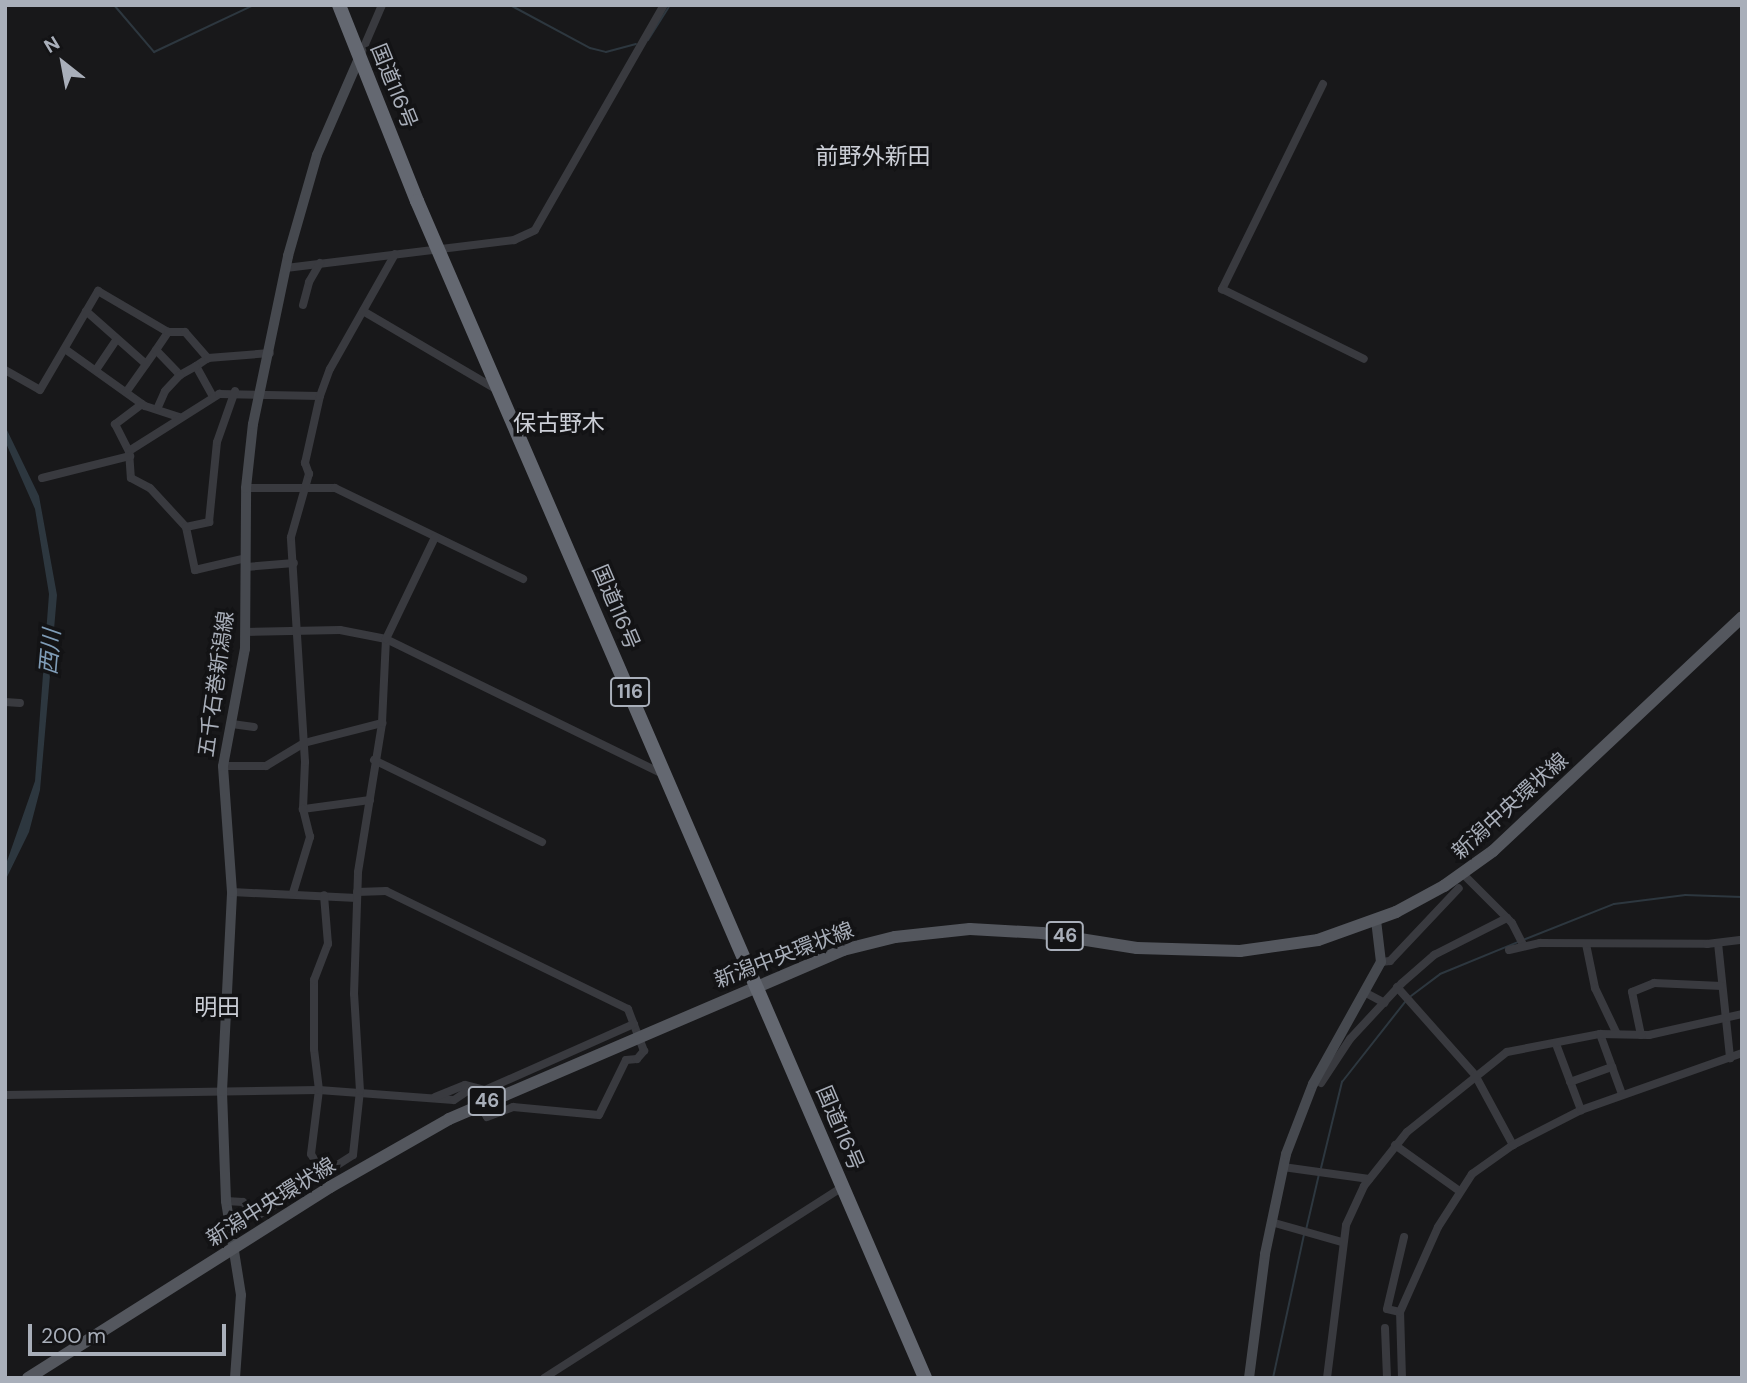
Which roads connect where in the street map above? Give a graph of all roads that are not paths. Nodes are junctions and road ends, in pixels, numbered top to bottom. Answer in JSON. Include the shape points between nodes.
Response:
{"nodes":[{"id":1,"x":339,"y":5,"type":"edge"},
{"id":2,"x":382,"y":5,"type":"edge"},
{"id":3,"x":664,"y":5,"type":"edge"},
{"id":4,"x":360,"y":56,"type":"junction"},
{"id":5,"x":1323,"y":84,"type":"dead end"},
{"id":6,"x":440,"y":249,"type":"junction"},
{"id":7,"x":396,"y":254,"type":"junction"},
{"id":8,"x":320,"y":263,"type":"junction"},
{"id":9,"x":286,"y":268,"type":"junction"},
{"id":10,"x":303,"y":305,"type":"dead end"},
{"id":11,"x":86,"y":311,"type":"junction"},
{"id":12,"x":363,"y":311,"type":"junction"},
{"id":13,"x":168,"y":332,"type":"junction"},
{"id":14,"x":117,"y":339,"type":"junction"},
{"id":15,"x":65,"y":349,"type":"junction"},
{"id":16,"x":156,"y":350,"type":"junction"},
{"id":17,"x":270,"y":353,"type":"junction"},
{"id":18,"x":208,"y":358,"type":"junction"},
{"id":19,"x":1364,"y":359,"type":"dead end"},
{"id":20,"x":146,"y":364,"type":"junction"},
{"id":21,"x":195,"y":366,"type":"junction"},
{"id":22,"x":5,"y":370,"type":"edge"},
{"id":23,"x":96,"y":370,"type":"junction"},
{"id":24,"x":180,"y":375,"type":"junction"},
{"id":25,"x":500,"y":390,"type":"junction"},
{"id":26,"x":127,"y":391,"type":"junction"},
{"id":27,"x":235,"y":391,"type":"junction"},
{"id":28,"x":260,"y":393,"type":"junction"},
{"id":29,"x":320,"y":396,"type":"junction"},
{"id":30,"x":214,"y":397,"type":"junction"},
{"id":31,"x":142,"y":404,"type":"junction"},
{"id":32,"x":158,"y":407,"type":"junction"},
{"id":33,"x":180,"y":417,"type":"junction"},
{"id":34,"x":129,"y":453,"type":"junction"},
{"id":35,"x":42,"y":478,"type":"dead end"},
{"id":36,"x":307,"y":486,"type":"junction"},
{"id":37,"x":246,"y":488,"type":"junction"},
{"id":38,"x":186,"y":527,"type":"junction"},
{"id":39,"x":435,"y":537,"type":"junction"},
{"id":40,"x":246,"y":562,"type":"junction"},
{"id":41,"x":294,"y":563,"type":"junction"},
{"id":42,"x":523,"y":579,"type":"dead end"},
{"id":43,"x":1742,"y":617,"type":"edge"},
{"id":44,"x":246,"y":632,"type":"junction"},
{"id":45,"x":299,"y":632,"type":"junction"},
{"id":46,"x":386,"y":639,"type":"junction"},
{"id":47,"x":5,"y":702,"type":"edge"},
{"id":48,"x":20,"y":703,"type":"dead end"},
{"id":49,"x":382,"y":723,"type":"junction"},
{"id":50,"x":232,"y":724,"type":"junction"},
{"id":51,"x":254,"y":727,"type":"dead end"},
{"id":52,"x":304,"y":743,"type":"junction"},
{"id":53,"x":374,"y":760,"type":"junction"},
{"id":54,"x":223,"y":766,"type":"junction"},
{"id":55,"x":666,"y":775,"type":"junction"},
{"id":56,"x":370,"y":800,"type":"junction"},
{"id":57,"x":303,"y":809,"type":"junction"},
{"id":58,"x":542,"y":842,"type":"dead end"},
{"id":59,"x":1463,"y":874,"type":"junction"},
{"id":60,"x":1459,"y":888,"type":"dead end"},
{"id":61,"x":232,"y":892,"type":"junction"},
{"id":62,"x":293,"y":893,"type":"junction"},
{"id":63,"x":324,"y":895,"type":"junction"},
{"id":64,"x":357,"y":895,"type":"junction"},
{"id":65,"x":1507,"y":918,"type":"junction"},
{"id":66,"x":1376,"y":920,"type":"junction"},
{"id":67,"x":1742,"y":940,"type":"edge"},
{"id":68,"x":1718,"y":943,"type":"junction"},
{"id":69,"x":1586,"y":944,"type":"junction"},
{"id":70,"x":1523,"y":945,"type":"junction"},
{"id":71,"x":1509,"y":950,"type":"dead end"},
{"id":72,"x":1381,"y":961,"type":"junction"},
{"id":73,"x":757,"y":984,"type":"junction"},
{"id":74,"x":1722,"y":986,"type":"junction"},
{"id":75,"x":1397,"y":988,"type":"junction"},
{"id":76,"x":1366,"y":993,"type":"junction"},
{"id":77,"x":1385,"y":1003,"type":"junction"},
{"id":78,"x":1742,"y":1014,"type":"edge"},
{"id":79,"x":1725,"y":1019,"type":"junction"},
{"id":80,"x":637,"y":1029,"type":"junction"},
{"id":81,"x":1616,"y":1032,"type":"junction"},
{"id":82,"x":1600,"y":1034,"type":"junction"},
{"id":83,"x":1641,"y":1035,"type":"junction"},
{"id":84,"x":1556,"y":1044,"type":"junction"},
{"id":85,"x":1742,"y":1053,"type":"edge"},
{"id":86,"x":1730,"y":1058,"type":"junction"},
{"id":87,"x":1612,"y":1067,"type":"junction"},
{"id":88,"x":1475,"y":1075,"type":"junction"},
{"id":89,"x":1570,"y":1082,"type":"junction"},
{"id":90,"x":1321,"y":1083,"type":"dead end"},
{"id":91,"x":319,"y":1090,"type":"junction"},
{"id":92,"x":222,"y":1091,"type":"junction"},
{"id":93,"x":360,"y":1091,"type":"junction"},
{"id":94,"x":1622,"y":1094,"type":"junction"},
{"id":95,"x":5,"y":1095,"type":"edge"},
{"id":96,"x":432,"y":1098,"type":"junction"},
{"id":97,"x":479,"y":1105,"type":"junction"},
{"id":98,"x":1581,"y":1110,"type":"junction"},
{"id":99,"x":1395,"y":1145,"type":"junction"},
{"id":100,"x":1513,"y":1145,"type":"junction"},
{"id":101,"x":1283,"y":1167,"type":"junction"},
{"id":102,"x":323,"y":1174,"type":"junction"},
{"id":103,"x":1369,"y":1179,"type":"junction"},
{"id":104,"x":843,"y":1187,"type":"junction"},
{"id":105,"x":1458,"y":1190,"type":"junction"},
{"id":106,"x":226,"y":1201,"type":"junction"},
{"id":107,"x":1271,"y":1222,"type":"junction"},
{"id":108,"x":1404,"y":1237,"type":"dead end"},
{"id":109,"x":1342,"y":1242,"type":"junction"},
{"id":110,"x":233,"y":1250,"type":"junction"},
{"id":111,"x":1400,"y":1312,"type":"junction"},
{"id":112,"x":1385,"y":1328,"type":"dead end"},
{"id":113,"x":28,"y":1378,"type":"edge"},
{"id":114,"x":235,"y":1378,"type":"edge"},
{"id":115,"x":544,"y":1378,"type":"edge"},
{"id":116,"x":925,"y":1378,"type":"edge"},
{"id":117,"x":1249,"y":1378,"type":"edge"},
{"id":118,"x":1327,"y":1378,"type":"edge"},
{"id":119,"x":1387,"y":1378,"type":"edge"},
{"id":120,"x":1402,"y":1378,"type":"edge"}],
"edges":[{"from":1,"to":4,"type":"highway","name":"国道116号","number":"116"},
{"from":2,"to":4,"type":"street"},
{"from":3,"to":6,"type":"street","via":[[535,230],[514,240]]},
{"from":4,"to":6,"type":"highway","name":"国道116号","number":"116"},
{"from":4,"to":9,"type":"main road","name":"五千石巻新潟線","via":[[317,155]]},
{"from":5,"to":19,"type":"street","via":[[1222,289]]},
{"from":6,"to":7,"type":"street"},
{"from":6,"to":25,"type":"highway","name":"国道116号","number":"116"},
{"from":7,"to":8,"type":"street"},
{"from":7,"to":12,"type":"street"},
{"from":8,"to":9,"type":"street"},
{"from":8,"to":10,"type":"street"},
{"from":9,"to":17,"type":"main road","name":"五千石巻新潟線"},
{"from":11,"to":13,"type":"street","via":[[98,291]]},
{"from":11,"to":14,"type":"street"},
{"from":11,"to":15,"type":"street"},
{"from":12,"to":25,"type":"street"},
{"from":12,"to":29,"type":"street"},
{"from":13,"to":16,"type":"street"},
{"from":13,"to":18,"type":"street","via":[[185,332]]},
{"from":14,"to":20,"type":"street"},
{"from":14,"to":23,"type":"street"},
{"from":15,"to":22,"type":"street","via":[[40,390]]},
{"from":15,"to":23,"type":"street"},
{"from":16,"to":20,"type":"street"},
{"from":16,"to":24,"type":"street"},
{"from":17,"to":18,"type":"street"},
{"from":17,"to":28,"type":"main road","name":"五千石巻新潟線"},
{"from":18,"to":21,"type":"street"},
{"from":20,"to":26,"type":"street"},
{"from":21,"to":24,"type":"street"},
{"from":21,"to":30,"type":"street"},
{"from":23,"to":26,"type":"street"},
{"from":24,"to":32,"type":"street"},
{"from":25,"to":55,"type":"highway","name":"国道116号","number":"116"},
{"from":26,"to":31,"type":"street"},
{"from":27,"to":28,"type":"street"},
{"from":27,"to":30,"type":"street"},
{"from":27,"to":38,"type":"street","via":[[217,442],[209,522]]},
{"from":28,"to":29,"type":"street"},
{"from":28,"to":37,"type":"main road","name":"五千石巻新潟線"},
{"from":29,"to":36,"type":"street","via":[[305,463]]},
{"from":30,"to":33,"type":"street"},
{"from":31,"to":32,"type":"street"},
{"from":31,"to":34,"type":"street","via":[[115,425]]},
{"from":32,"to":33,"type":"street"},
{"from":33,"to":34,"type":"street"},
{"from":34,"to":35,"type":"street"},
{"from":34,"to":38,"type":"street","via":[[131,478],[150,488]]},
{"from":36,"to":37,"type":"street"},
{"from":36,"to":39,"type":"street","via":[[335,488]]},
{"from":36,"to":41,"type":"street","via":[[292,537]]},
{"from":37,"to":40,"type":"main road","name":"五千石巻新潟線"},
{"from":38,"to":40,"type":"street","via":[[195,569]]},
{"from":39,"to":42,"type":"street"},
{"from":39,"to":46,"type":"street"},
{"from":40,"to":41,"type":"street"},
{"from":40,"to":44,"type":"main road","name":"五千石巻新潟線"},
{"from":41,"to":45,"type":"street"},
{"from":43,"to":59,"type":"main road","name":"新潟中央環状線","number":"46"},
{"from":44,"to":45,"type":"street"},
{"from":44,"to":50,"type":"main road","name":"五千石巻新潟線"},
{"from":45,"to":46,"type":"street","via":[[340,631]]},
{"from":45,"to":52,"type":"street"},
{"from":46,"to":49,"type":"street"},
{"from":46,"to":55,"type":"street"},
{"from":47,"to":48,"type":"street"},
{"from":49,"to":52,"type":"street"},
{"from":49,"to":53,"type":"street"},
{"from":50,"to":51,"type":"street"},
{"from":50,"to":54,"type":"main road","name":"五千石巻新潟線"},
{"from":52,"to":54,"type":"street","via":[[266,766]]},
{"from":52,"to":57,"type":"street"},
{"from":53,"to":56,"type":"street"},
{"from":53,"to":58,"type":"street"},
{"from":54,"to":61,"type":"main road","name":"五千石巻新潟線"},
{"from":55,"to":73,"type":"highway","name":"国道116号","number":"116"},
{"from":56,"to":57,"type":"street"},
{"from":56,"to":64,"type":"street"},
{"from":57,"to":62,"type":"street","via":[[310,837]]},
{"from":59,"to":65,"type":"street"},
{"from":59,"to":66,"type":"main road","name":"新潟中央環状線","number":"46"},
{"from":60,"to":72,"type":"street","via":[[1390,961]]},
{"from":61,"to":62,"type":"street"},
{"from":61,"to":92,"type":"main road","name":"五千石巻新潟線"},
{"from":62,"to":63,"type":"street"},
{"from":63,"to":64,"type":"street"},
{"from":63,"to":91,"type":"street","via":[[328,944],[314,980]]},
{"from":64,"to":80,"type":"street","via":[[386,891],[628,1009]]},
{"from":64,"to":93,"type":"street","via":[[354,994]]},
{"from":65,"to":70,"type":"street"},
{"from":65,"to":75,"type":"street","via":[[1434,955]]},
{"from":66,"to":72,"type":"main road"},
{"from":66,"to":73,"type":"main road","name":"新潟中央環状線","number":"46","via":[[1318,940],[1240,951],[1137,948],[1004,929],[937,930],[843,950]]},
{"from":67,"to":68,"type":"street"},
{"from":68,"to":69,"type":"street"},
{"from":68,"to":74,"type":"street"},
{"from":69,"to":70,"type":"street"},
{"from":69,"to":81,"type":"street","via":[[1595,988]]},
{"from":70,"to":71,"type":"street"},
{"from":72,"to":76,"type":"main road"},
{"from":73,"to":80,"type":"main road","name":"新潟中央環状線","number":"46"},
{"from":73,"to":104,"type":"highway","name":"国道116号","number":"116"},
{"from":74,"to":79,"type":"street"},
{"from":74,"to":83,"type":"street","via":[[1654,983],[1632,992]]},
{"from":75,"to":77,"type":"street"},
{"from":75,"to":88,"type":"street"},
{"from":76,"to":77,"type":"street"},
{"from":76,"to":101,"type":"main road","via":[[1313,1084]]},
{"from":77,"to":90,"type":"street","via":[[1350,1039]]},
{"from":78,"to":79,"type":"street"},
{"from":79,"to":83,"type":"street"},
{"from":79,"to":86,"type":"street"},
{"from":80,"to":96,"type":"street","via":[[485,1090],[465,1085]]},
{"from":80,"to":97,"type":"main road","name":"新潟中央環状線","number":"46"},
{"from":80,"to":97,"type":"street","via":[[644,1051],[637,1059],[626,1060],[599,1115],[513,1107],[487,1117]]},
{"from":81,"to":82,"type":"street"},
{"from":81,"to":83,"type":"street"},
{"from":82,"to":84,"type":"street"},
{"from":82,"to":87,"type":"street"},
{"from":84,"to":88,"type":"street","via":[[1507,1052]]},
{"from":84,"to":89,"type":"street"},
{"from":85,"to":86,"type":"street"},
{"from":86,"to":94,"type":"street"},
{"from":87,"to":89,"type":"street"},
{"from":87,"to":94,"type":"street"},
{"from":88,"to":99,"type":"street"},
{"from":88,"to":100,"type":"street"},
{"from":89,"to":98,"type":"street"},
{"from":91,"to":92,"type":"street"},
{"from":91,"to":93,"type":"street"},
{"from":91,"to":102,"type":"street","via":[[311,1154]]},
{"from":92,"to":95,"type":"street"},
{"from":92,"to":106,"type":"main road","name":"五千石巻新潟線"},
{"from":93,"to":96,"type":"street"},
{"from":93,"to":102,"type":"street","via":[[353,1155]]},
{"from":94,"to":98,"type":"street"},
{"from":96,"to":97,"type":"street","via":[[454,1100],[469,1090]]},
{"from":97,"to":110,"type":"main road","name":"新潟中央環状線","number":"46","via":[[397,1147]]},
{"from":98,"to":100,"type":"street"},
{"from":99,"to":103,"type":"street"},
{"from":99,"to":105,"type":"street"},
{"from":100,"to":105,"type":"street"},
{"from":101,"to":103,"type":"street"},
{"from":101,"to":107,"type":"main road"},
{"from":102,"to":106,"type":"street","via":[[256,1217],[243,1202]]},
{"from":103,"to":109,"type":"street"},
{"from":104,"to":115,"type":"street"},
{"from":104,"to":116,"type":"highway","name":"国道116号","number":"116"},
{"from":105,"to":111,"type":"street"},
{"from":106,"to":110,"type":"main road","name":"五千石巻新潟線"},
{"from":107,"to":109,"type":"street"},
{"from":107,"to":117,"type":"main road"},
{"from":108,"to":111,"type":"street","via":[[1387,1309]]},
{"from":109,"to":118,"type":"street"},
{"from":110,"to":113,"type":"main road","name":"新潟中央環状線","number":"46"},
{"from":110,"to":114,"type":"main road","name":"五千石巻新潟線","via":[[241,1295]]},
{"from":111,"to":120,"type":"street"},
{"from":112,"to":119,"type":"street"}]}
